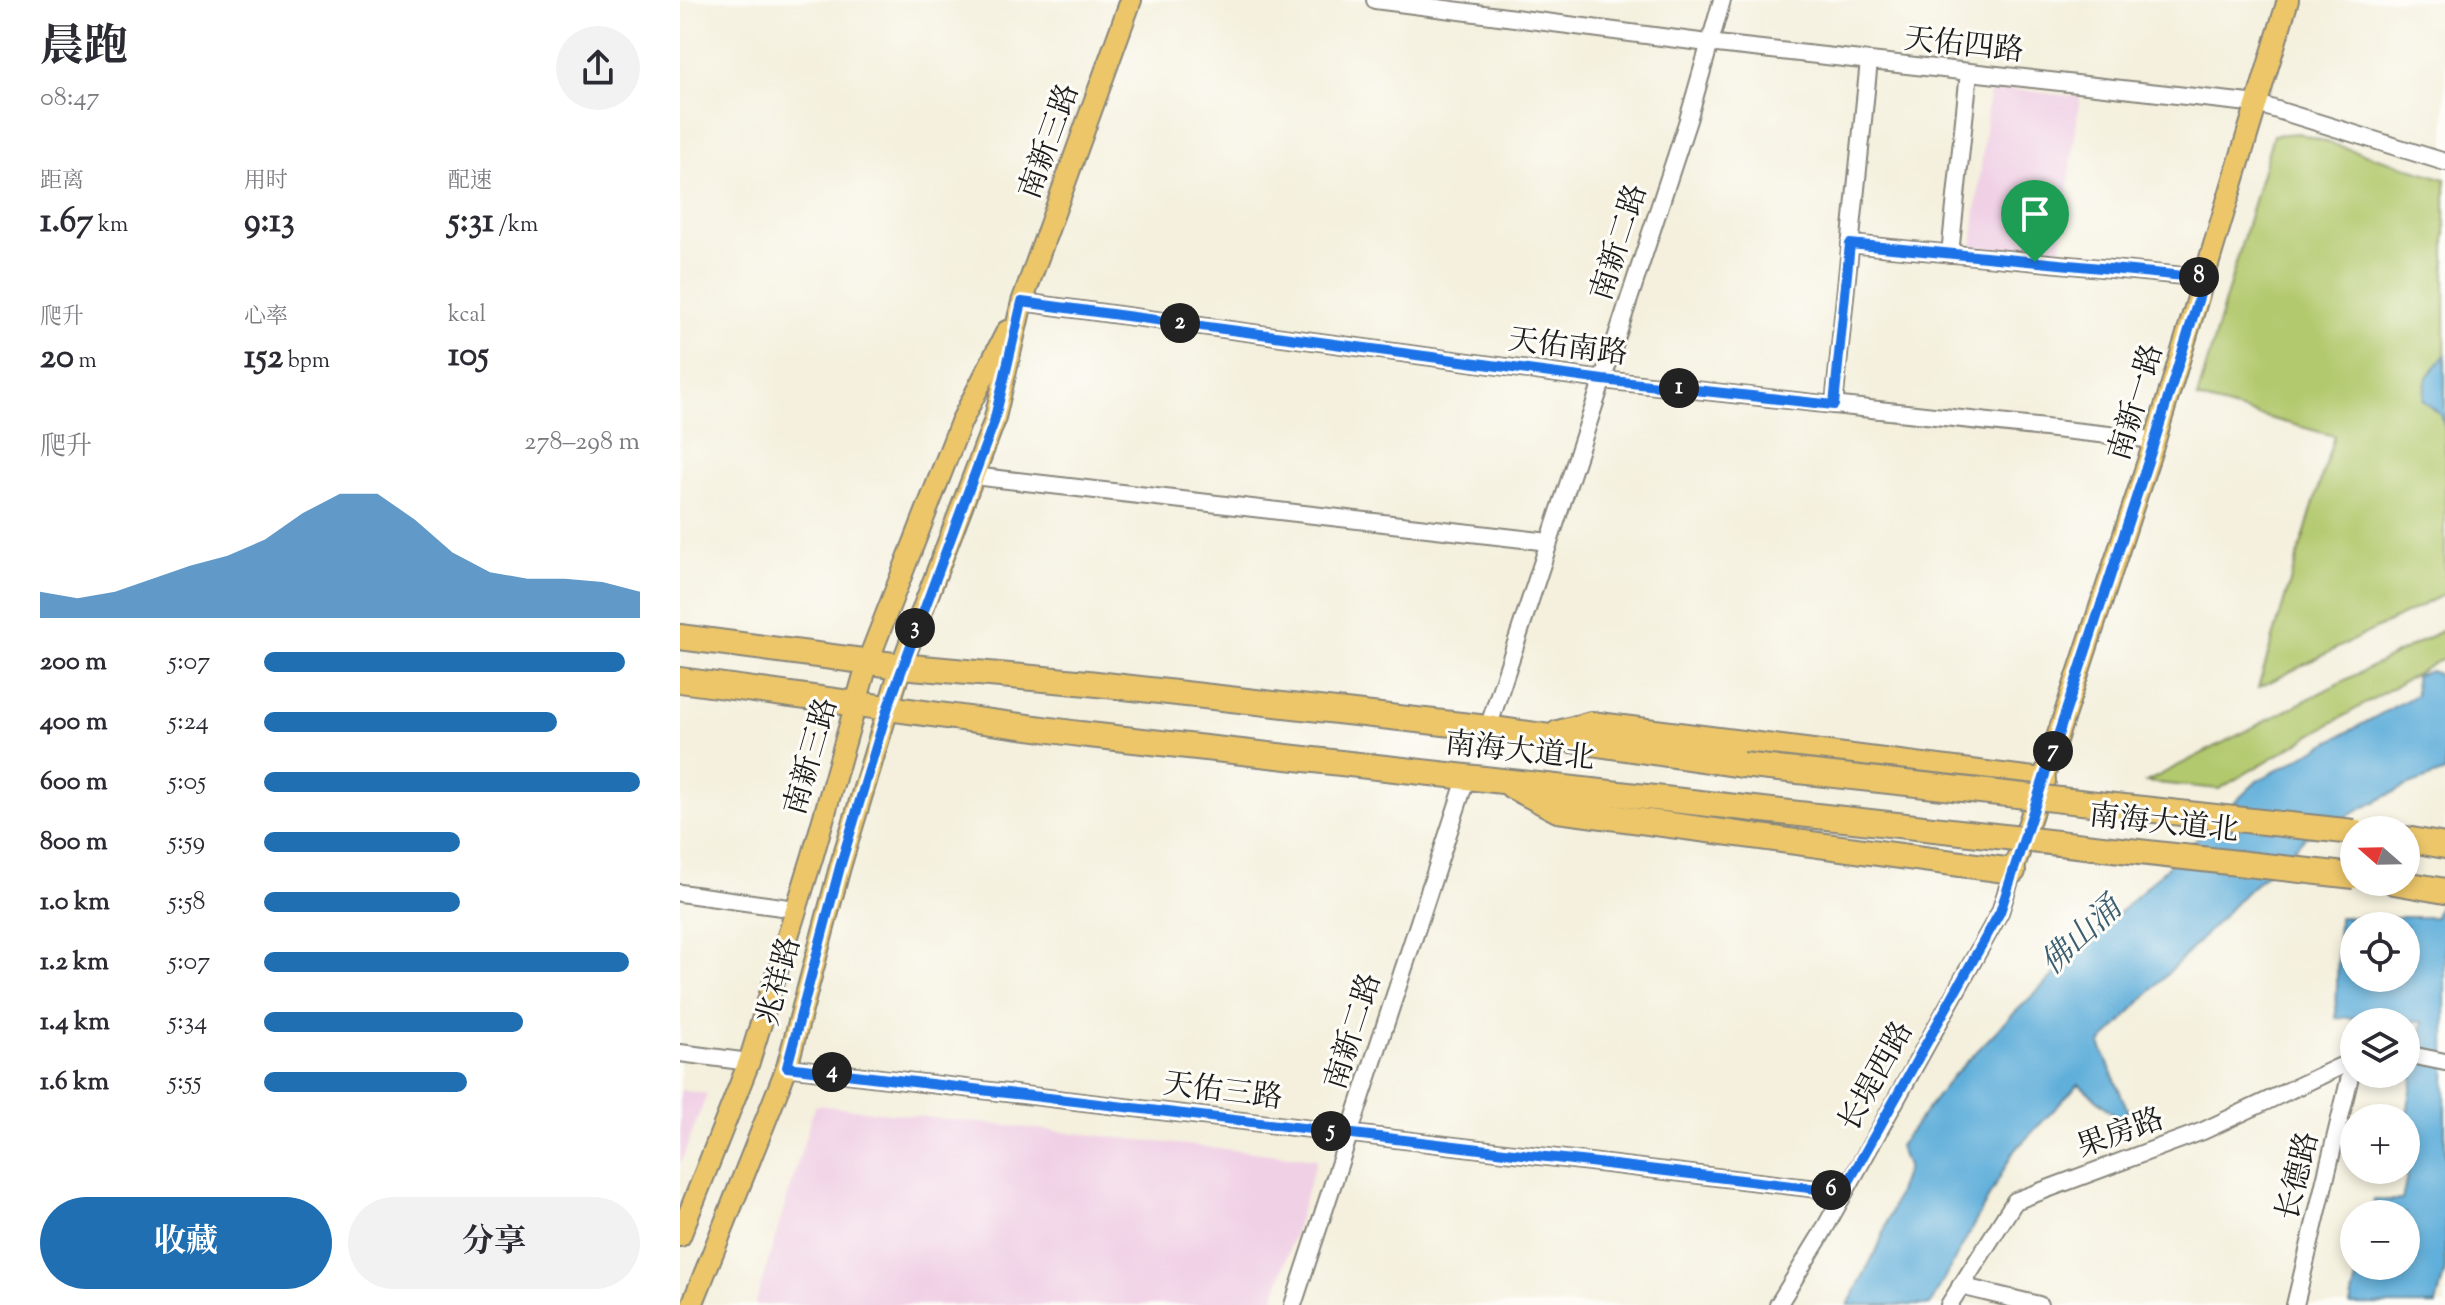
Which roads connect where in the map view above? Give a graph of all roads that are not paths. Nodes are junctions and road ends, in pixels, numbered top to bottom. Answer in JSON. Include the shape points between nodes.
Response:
{"nodes":[{"id":1,"x":1131,"y":0,"type":"edge"},
{"id":2,"x":1375,"y":0,"type":"edge"},
{"id":3,"x":1722,"y":0,"type":"edge"},
{"id":4,"x":2288,"y":0,"type":"edge"},
{"id":5,"x":1497,"y":8,"type":"edge"},
{"id":6,"x":1708,"y":43,"type":"junction"},
{"id":7,"x":1869,"y":61,"type":"junction"},
{"id":8,"x":1969,"y":72,"type":"junction"},
{"id":9,"x":2258,"y":104,"type":"junction"},
{"id":10,"x":2445,"y":162,"type":"edge"},
{"id":11,"x":1850,"y":244,"type":"junction"},
{"id":12,"x":1950,"y":254,"type":"junction"},
{"id":13,"x":2205,"y":278,"type":"junction"},
{"id":14,"x":1022,"y":302,"type":"junction"},
{"id":15,"x":1603,"y":380,"type":"junction"},
{"id":16,"x":1834,"y":405,"type":"junction"},
{"id":17,"x":2155,"y":440,"type":"junction"},
{"id":18,"x":973,"y":476,"type":"junction"},
{"id":19,"x":1549,"y":542,"type":"junction"},
{"id":20,"x":680,"y":637,"type":"edge"},
{"id":21,"x":868,"y":661,"type":"junction"},
{"id":22,"x":901,"y":666,"type":"junction"},
{"id":23,"x":680,"y":680,"type":"edge"},
{"id":24,"x":855,"y":703,"type":"junction"},
{"id":25,"x":888,"y":707,"type":"junction"},
{"id":26,"x":1488,"y":728,"type":"junction"},
{"id":27,"x":1546,"y":736,"type":"junction"},
{"id":28,"x":1467,"y":776,"type":"junction"},
{"id":29,"x":1499,"y":779,"type":"junction"},
{"id":30,"x":2043,"y":781,"type":"junction"},
{"id":31,"x":2340,"y":830,"type":"edge"},
{"id":32,"x":2420,"y":842,"type":"edge"},
{"id":33,"x":2445,"y":846,"type":"edge"},
{"id":34,"x":2013,"y":871,"type":"junction"},
{"id":35,"x":2340,"y":874,"type":"edge"},
{"id":36,"x":2420,"y":887,"type":"edge"},
{"id":37,"x":2445,"y":891,"type":"edge"},
{"id":38,"x":680,"y":893,"type":"edge"},
{"id":39,"x":796,"y":909,"type":"junction"},
{"id":40,"x":680,"y":1053,"type":"edge"},
{"id":41,"x":2420,"y":1057,"type":"edge"},
{"id":42,"x":749,"y":1062,"type":"junction"},
{"id":43,"x":2445,"y":1062,"type":"edge"},
{"id":44,"x":787,"y":1067,"type":"junction"},
{"id":45,"x":2340,"y":1067,"type":"edge"},
{"id":46,"x":2347,"y":1088,"type":"edge"},
{"id":47,"x":1348,"y":1133,"type":"junction"},
{"id":48,"x":1843,"y":1192,"type":"junction"},
{"id":49,"x":680,"y":1236,"type":"edge"},
{"id":50,"x":1960,"y":1286,"type":"junction"},
{"id":51,"x":692,"y":1305,"type":"edge"},
{"id":52,"x":1293,"y":1305,"type":"edge"},
{"id":53,"x":1778,"y":1305,"type":"edge"},
{"id":54,"x":1949,"y":1305,"type":"edge"},
{"id":55,"x":2039,"y":1305,"type":"edge"},
{"id":56,"x":2295,"y":1305,"type":"edge"}],
"edges":[{"from":1,"to":14,"type":"main road","name":"南新三路"},
{"from":2,"to":5,"type":"street","name":"天佑四路"},
{"from":3,"to":6,"type":"street","name":"南新二路"},
{"from":4,"to":9,"type":"main road","name":"南新一路"},
{"from":5,"to":6,"type":"street","name":"天佑四路"},
{"from":6,"to":7,"type":"street","name":"天佑四路"},
{"from":6,"to":15,"type":"street","name":"南新二路"},
{"from":7,"to":8,"type":"street","name":"天佑四路"},
{"from":7,"to":11,"type":"street"},
{"from":8,"to":9,"type":"street","name":"天佑四路"},
{"from":8,"to":12,"type":"street"},
{"from":9,"to":10,"type":"street","name":"天佑四路"},
{"from":9,"to":13,"type":"main road","name":"南新一路"},
{"from":11,"to":12,"type":"street"},
{"from":11,"to":16,"type":"street"},
{"from":12,"to":13,"type":"street"},
{"from":13,"to":17,"type":"main road","name":"南新一路"},
{"from":14,"to":15,"type":"street","name":"天佑南路"},
{"from":14,"to":18,"type":"main road","name":"南新三路","via":[[994,422]]},
{"from":14,"to":21,"type":"main road","name":"南新三路","via":[[961,422]]},
{"from":15,"to":16,"type":"street","name":"天佑南路"},
{"from":15,"to":19,"type":"street","name":"南新二路"},
{"from":16,"to":17,"type":"street","name":"天佑南路"},
{"from":17,"to":30,"type":"main road","name":"南新一路"},
{"from":18,"to":19,"type":"street"},
{"from":18,"to":22,"type":"main road","name":"南新三路"},
{"from":19,"to":26,"type":"street","name":"南新二路"},
{"from":20,"to":21,"type":"highway","name":"南海大道北"},
{"from":21,"to":22,"type":"highway","name":"南海大道北"},
{"from":21,"to":24,"type":"main road","name":"南新三路"},
{"from":22,"to":25,"type":"main road","name":"兆祥路"},
{"from":22,"to":26,"type":"highway","name":"南海大道北"},
{"from":23,"to":24,"type":"highway","name":"南海大道北"},
{"from":24,"to":25,"type":"highway","name":"南海大道北"},
{"from":24,"to":39,"type":"main road","name":"南新三路"},
{"from":25,"to":28,"type":"highway","name":"南海大道北","via":[[1080,734]]},
{"from":25,"to":44,"type":"main road","name":"兆祥路"},
{"from":26,"to":27,"type":"highway","name":"南海大道北"},
{"from":27,"to":30,"type":"highway","via":[[1591,724]]},
{"from":27,"to":31,"type":"highway","name":"南海大道北","bridge":true,"via":[[1742,765]]},
{"from":28,"to":29,"type":"highway","name":"南海大道北"},
{"from":28,"to":47,"type":"street","name":"南新二路"},
{"from":29,"to":34,"type":"highway","via":[[1558,810]]},
{"from":29,"to":35,"type":"highway","name":"南海大道北","bridge":true},
{"from":30,"to":34,"type":"main road","name":"南新一路"},
{"from":32,"to":33,"type":"highway"},
{"from":34,"to":48,"type":"street","name":"长堤西路","via":[[2000,912]]},
{"from":36,"to":37,"type":"highway"},
{"from":38,"to":39,"type":"street"},
{"from":39,"to":42,"type":"main road","name":"南新三路"},
{"from":40,"to":42,"type":"street"},
{"from":41,"to":43,"type":"street"},
{"from":42,"to":49,"type":"main road","name":"南新三路"},
{"from":44,"to":47,"type":"street","name":"天佑三路"},
{"from":44,"to":51,"type":"main road","name":"兆祥路"},
{"from":45,"to":50,"type":"street","name":"果房路","via":[[2203,1131],[2015,1201]]},
{"from":46,"to":56,"type":"street","name":"长德路"},
{"from":47,"to":48,"type":"street","name":"天佑三路"},
{"from":47,"to":52,"type":"street","name":"南新二路"},
{"from":48,"to":53,"type":"street","name":"长堤西路"},
{"from":50,"to":54,"type":"street","name":"果房路"},
{"from":50,"to":55,"type":"street"}]}
